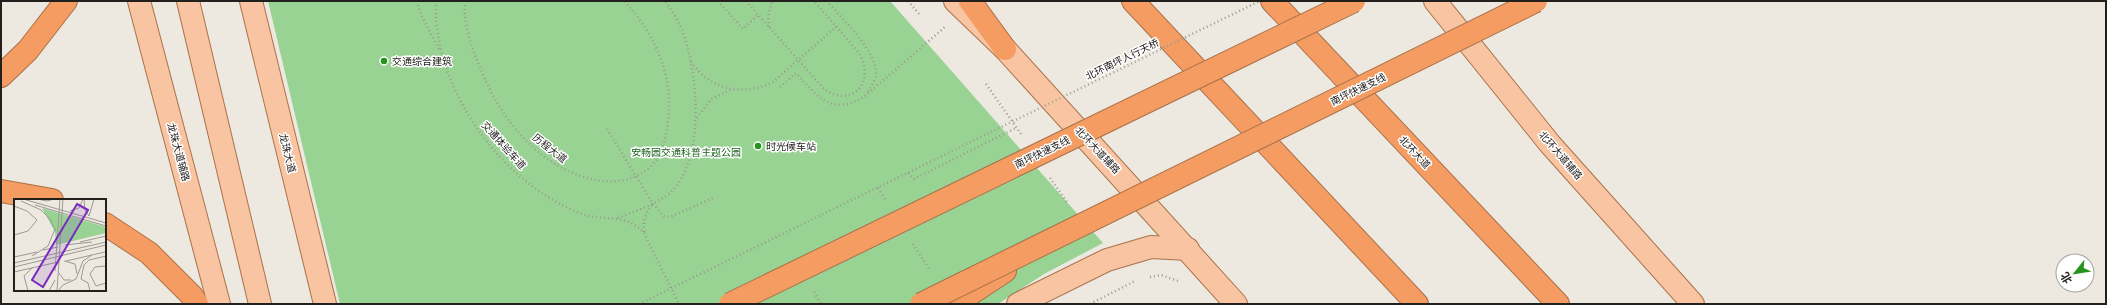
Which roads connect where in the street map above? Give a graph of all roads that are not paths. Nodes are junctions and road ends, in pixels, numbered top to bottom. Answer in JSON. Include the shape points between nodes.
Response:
{"nodes":[{"id":1,"x":66,"y":1,"type":"edge"},
{"id":2,"x":140,"y":1,"type":"edge"},
{"id":3,"x":188,"y":1,"type":"edge"},
{"id":4,"x":251,"y":1,"type":"edge"},
{"id":5,"x":1134,"y":1,"type":"edge"},
{"id":6,"x":1272,"y":1,"type":"edge"},
{"id":7,"x":1354,"y":1,"type":"edge"},
{"id":8,"x":1435,"y":1,"type":"edge"},
{"id":9,"x":1536,"y":1,"type":"edge"},
{"id":10,"x":963,"y":4,"type":"edge"},
{"id":11,"x":1005,"y":50,"type":"joint"},
{"id":12,"x":1,"y":76,"type":"edge"},
{"id":13,"x":1,"y":191,"type":"edge"},
{"id":14,"x":46,"y":199,"type":"edge"},
{"id":15,"x":106,"y":225,"type":"edge"},
{"id":16,"x":1048,"y":242,"type":"junction"},
{"id":17,"x":1188,"y":249,"type":"junction"},
{"id":18,"x":197,"y":304,"type":"edge"},
{"id":19,"x":219,"y":304,"type":"edge"},
{"id":20,"x":260,"y":304,"type":"edge"},
{"id":21,"x":325,"y":304,"type":"edge"},
{"id":22,"x":730,"y":304,"type":"edge"},
{"id":23,"x":921,"y":304,"type":"edge"},
{"id":24,"x":955,"y":304,"type":"edge"},
{"id":25,"x":1018,"y":304,"type":"edge"},
{"id":26,"x":1236,"y":304,"type":"edge"},
{"id":27,"x":1417,"y":304,"type":"edge"},
{"id":28,"x":1558,"y":304,"type":"edge"},
{"id":29,"x":1693,"y":304,"type":"edge"}],
"edges":[{"from":1,"to":12,"type":"highway","via":[[28,50]]},
{"from":2,"to":19,"type":"main road","name":"龙珠大道辅路"},
{"from":3,"to":20,"type":"main road"},
{"from":4,"to":21,"type":"main road","name":"龙珠大道"},
{"from":5,"to":27,"type":"highway"},
{"from":6,"to":28,"type":"highway","name":"北环大道"},
{"from":7,"to":22,"type":"highway","name":"南坪快速支线","bridge":true},
{"from":8,"to":29,"type":"main road","name":"北环大道辅路","via":[[1550,144]]},
{"from":9,"to":16,"type":"highway","name":"南坪快速支线","bridge":true},
{"from":10,"to":11,"type":"highway"},
{"from":11,"to":17,"type":"main road","name":"北环大道辅路"},
{"from":13,"to":14,"type":"highway"},
{"from":15,"to":18,"type":"highway","via":[[149,253]]},
{"from":16,"to":23,"type":"highway","name":"南坪快速支线","bridge":true},
{"from":16,"to":24,"type":"highway","bridge":true},
{"from":17,"to":25,"type":"main road","via":[[1151,247],[1107,260]]},
{"from":17,"to":26,"type":"main road","name":"北环大道辅路"}]}
